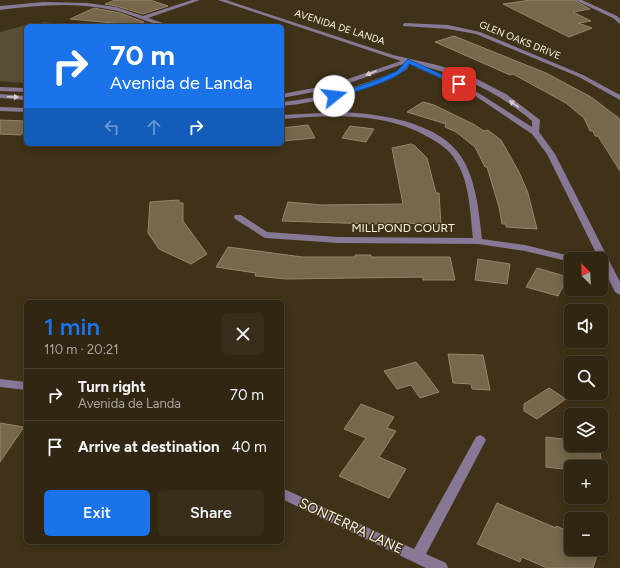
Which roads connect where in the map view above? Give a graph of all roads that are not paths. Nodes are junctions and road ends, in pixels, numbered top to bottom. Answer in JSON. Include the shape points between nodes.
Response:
{"nodes":[{"id":1,"x":196,"y":0,"type":"edge"},
{"id":2,"x":221,"y":0,"type":"edge"},
{"id":3,"x":578,"y":0,"type":"edge"},
{"id":4,"x":0,"y":8,"type":"edge"},
{"id":5,"x":142,"y":18,"type":"junction"},
{"id":6,"x":620,"y":22,"type":"edge"},
{"id":7,"x":162,"y":24,"type":"edge"},
{"id":8,"x":405,"y":25,"type":"dead end"},
{"id":9,"x":408,"y":61,"type":"junction"},
{"id":10,"x":0,"y":89,"type":"edge"},
{"id":11,"x":24,"y":90,"type":"edge"},
{"id":12,"x":0,"y":96,"type":"edge"},
{"id":13,"x":284,"y":96,"type":"edge"},
{"id":14,"x":24,"y":98,"type":"edge"},
{"id":15,"x":620,"y":98,"type":"edge"},
{"id":16,"x":284,"y":104,"type":"edge"},
{"id":17,"x":0,"y":109,"type":"edge"},
{"id":18,"x":24,"y":110,"type":"edge"},
{"id":19,"x":284,"y":117,"type":"edge"},
{"id":20,"x":535,"y":132,"type":"junction"},
{"id":21,"x":238,"y":217,"type":"dead end"},
{"id":22,"x":478,"y":241,"type":"junction"},
{"id":23,"x":597,"y":252,"type":"edge"},
{"id":24,"x":564,"y":257,"type":"edge"},
{"id":25,"x":608,"y":268,"type":"edge"},
{"id":26,"x":620,"y":270,"type":"edge"},
{"id":27,"x":608,"y":273,"type":"edge"},
{"id":28,"x":620,"y":292,"type":"edge"},
{"id":29,"x":0,"y":383,"type":"edge"},
{"id":30,"x":24,"y":386,"type":"edge"},
{"id":31,"x":480,"y":440,"type":"dead end"},
{"id":32,"x":284,"y":494,"type":"edge"},
{"id":33,"x":417,"y":557,"type":"junction"},
{"id":34,"x":441,"y":568,"type":"edge"}],
"edges":[{"from":1,"to":5,"type":"street"},
{"from":2,"to":9,"type":"street","name":"AVENIDA DE LANDA"},
{"from":3,"to":6,"type":"street","via":[[615,17]]},
{"from":4,"to":5,"type":"street","via":[[50,3],[86,4],[118,9]]},
{"from":5,"to":7,"type":"street"},
{"from":8,"to":15,"type":"street","name":"GLEN OAKS DRIVE","via":[[448,27],[478,33],[581,76]]},
{"from":9,"to":13,"type":"street","one_way":true,"via":[[328,88]]},
{"from":9,"to":16,"type":"street","via":[[405,68],[399,72],[357,90],[310,101]]},
{"from":9,"to":20,"type":"street","name":"AVENIDA DE LANDA","via":[[467,88]]},
{"from":20,"to":9,"type":"street","name":"AVENIDA DE LANDA","one_way":true,"via":[[536,120],[500,94],[442,68]]},
{"from":10,"to":11,"type":"street"},
{"from":12,"to":14,"type":"street","one_way":true},
{"from":17,"to":18,"type":"street"},
{"from":19,"to":22,"type":"street","via":[[332,113],[369,116],[403,123],[433,136],[455,153],[462,164],[474,203]]},
{"from":20,"to":23,"type":"street","name":"AVENIDA DE LANDA","via":[[551,154]]},
{"from":21,"to":22,"type":"street","name":"MILLPOND COURT","via":[[265,235],[301,239]]},
{"from":22,"to":24,"type":"street","name":"MILLPOND COURT"},
{"from":25,"to":26,"type":"street"},
{"from":27,"to":28,"type":"street","name":"AVENIDA DE LANDA"},
{"from":29,"to":30,"type":"street"},
{"from":31,"to":33,"type":"street"},
{"from":32,"to":33,"type":"street","name":"SONTERRA LANE"},
{"from":33,"to":34,"type":"street","name":"SONTERRA LANE"}]}
